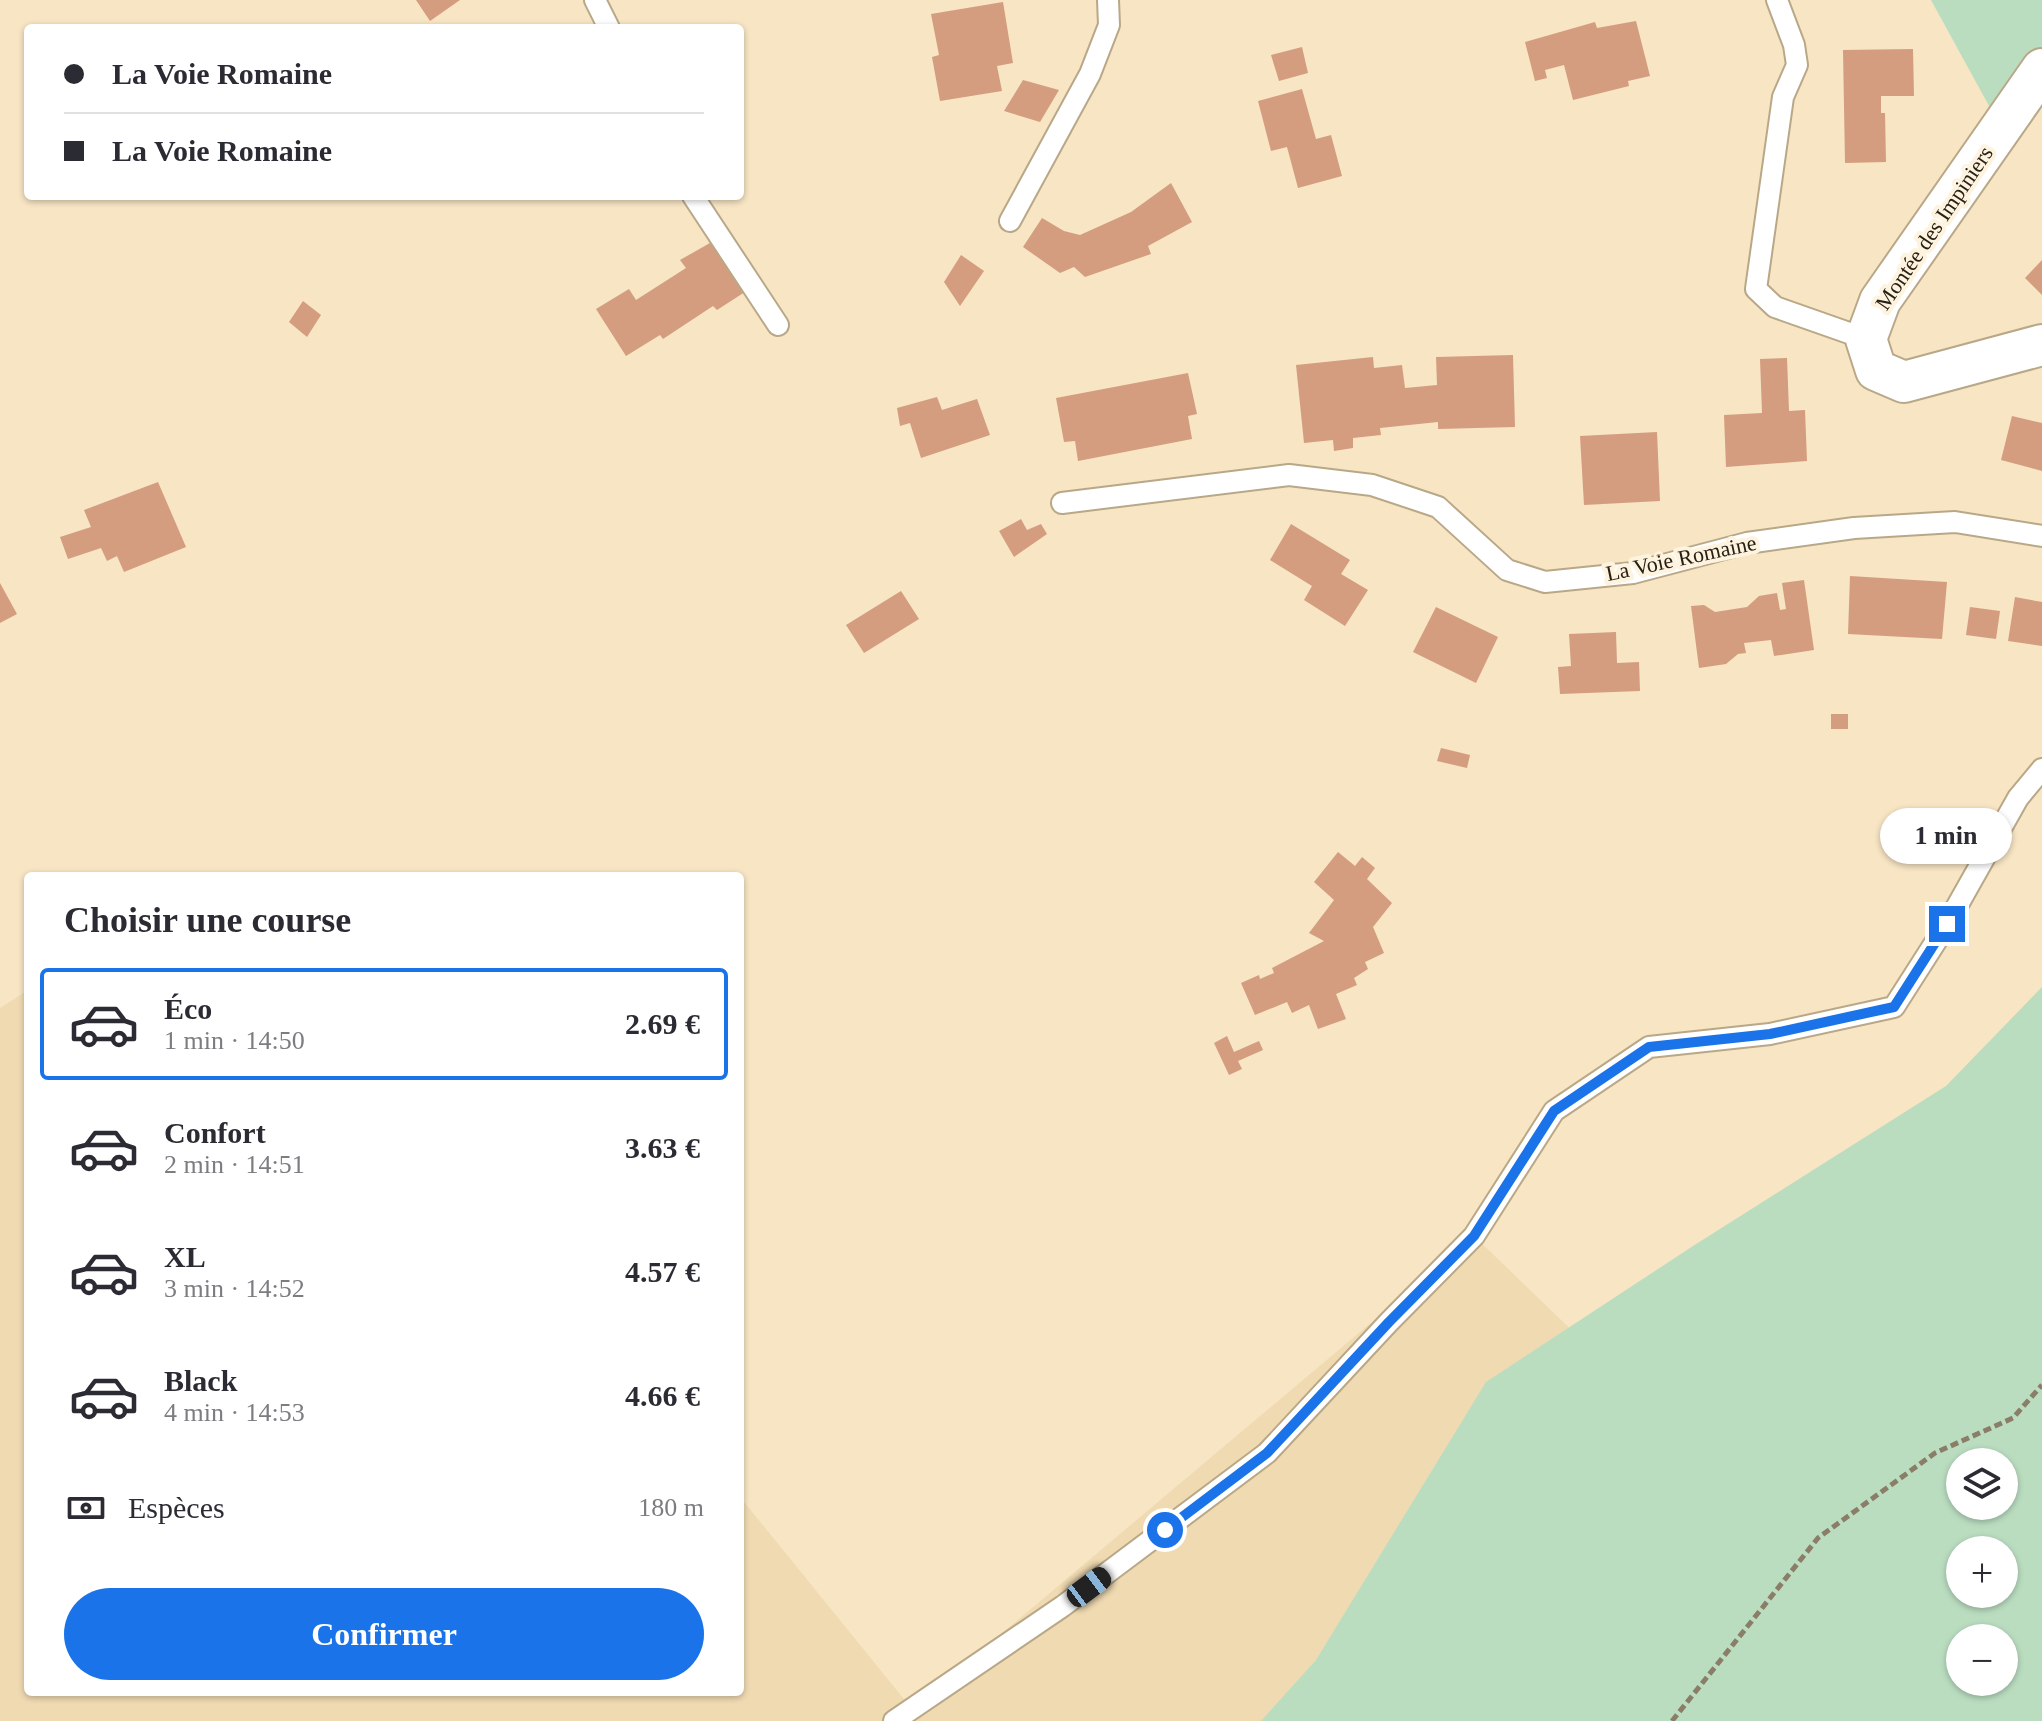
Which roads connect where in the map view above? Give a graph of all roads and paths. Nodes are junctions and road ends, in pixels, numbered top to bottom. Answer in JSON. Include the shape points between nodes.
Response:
{"nodes":[{"id":1,"x":595,"y":0,"type":"edge"},
{"id":2,"x":1108,"y":0,"type":"edge"},
{"id":3,"x":1777,"y":0,"type":"edge"},
{"id":4,"x":607,"y":24,"type":"edge"},
{"id":5,"x":2042,"y":69,"type":"edge"},
{"id":6,"x":696,"y":200,"type":"edge"},
{"id":7,"x":1010,"y":221,"type":"dead end"},
{"id":8,"x":778,"y":325,"type":"dead end"},
{"id":9,"x":1866,"y":339,"type":"junction"},
{"id":10,"x":2042,"y":345,"type":"edge"},
{"id":11,"x":1062,"y":503,"type":"dead end"},
{"id":12,"x":2042,"y":536,"type":"edge"},
{"id":13,"x":2042,"y":769,"type":"edge"},
{"id":14,"x":2042,"y":1385,"type":"edge"},
{"id":15,"x":894,"y":1721,"type":"edge"},
{"id":16,"x":1672,"y":1721,"type":"edge"}],
"edges":[{"from":1,"to":4,"type":"lane"},
{"from":2,"to":7,"type":"lane","via":[[1109,25],[1090,74]]},
{"from":3,"to":9,"type":"lane","via":[[1797,65],[1783,97],[1756,289],[1775,307]]},
{"from":5,"to":9,"type":"street","name":"Montée des Impiniers","via":[[1880,301]]},
{"from":6,"to":8,"type":"lane"},
{"from":9,"to":10,"type":"street","via":[[1876,370],[1904,382]]},
{"from":11,"to":12,"type":"lane","name":"La Voie Romaine","via":[[1289,475],[1372,485],[1438,507],[1507,570],[1545,582],[1633,573],[1747,543],[1854,528],[1955,522]]},
{"from":13,"to":15,"type":"lane","via":[[2018,798],[1894,1007],[1770,1034],[1649,1047],[1554,1111],[1474,1236],[1267,1453],[1063,1606]]},
{"from":14,"to":16,"type":"path","via":[[2013,1418],[1935,1453],[1818,1538]]}]}
